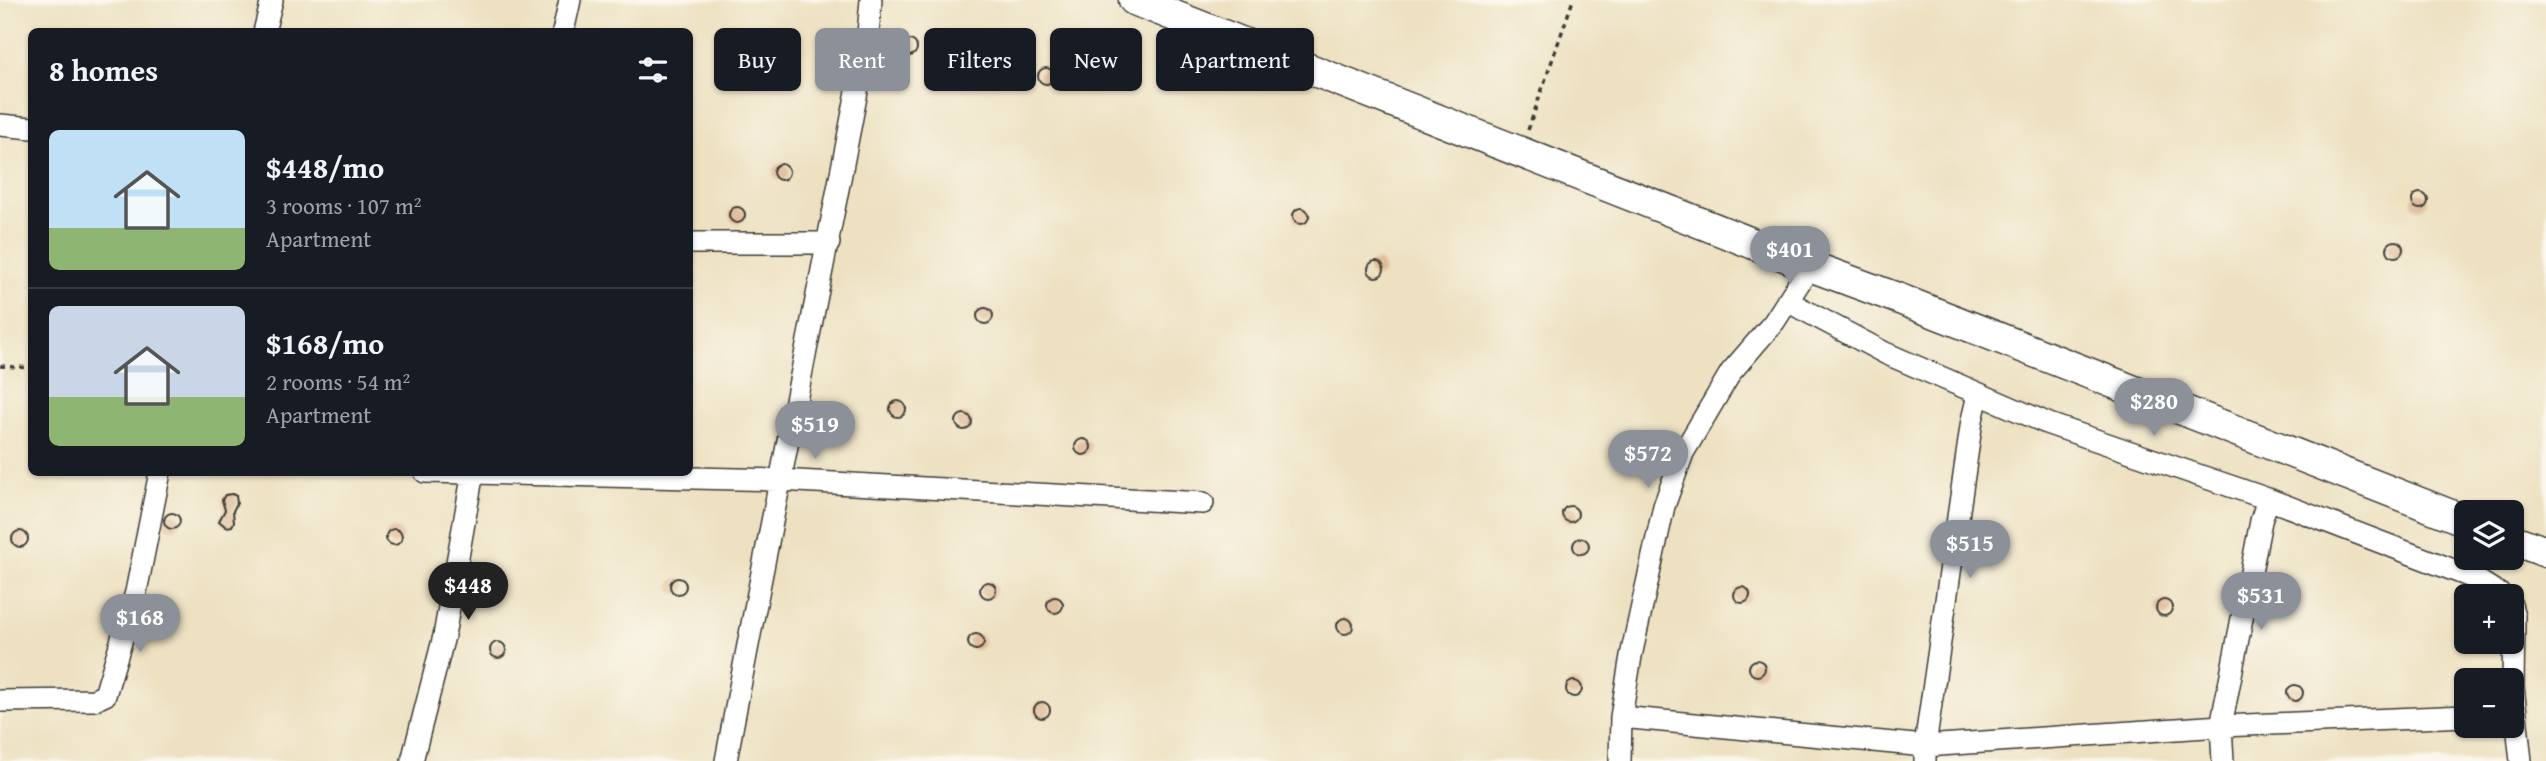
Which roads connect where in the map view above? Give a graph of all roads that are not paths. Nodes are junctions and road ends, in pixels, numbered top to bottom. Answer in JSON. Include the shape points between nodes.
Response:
{"nodes":[{"id":1,"x":272,"y":0,"type":"edge"},
{"id":2,"x":569,"y":0,"type":"edge"},
{"id":3,"x":871,"y":0,"type":"edge"},
{"id":4,"x":1134,"y":0,"type":"edge"},
{"id":5,"x":265,"y":28,"type":"edge"},
{"id":6,"x":564,"y":28,"type":"edge"},
{"id":7,"x":0,"y":125,"type":"edge"},
{"id":8,"x":28,"y":128,"type":"edge"},
{"id":9,"x":693,"y":243,"type":"edge"},
{"id":10,"x":829,"y":243,"type":"junction"},
{"id":11,"x":1810,"y":266,"type":"junction"},
{"id":12,"x":1787,"y":301,"type":"junction"},
{"id":13,"x":1978,"y":395,"type":"junction"},
{"id":14,"x":159,"y":476,"type":"edge"},
{"id":15,"x":471,"y":476,"type":"edge"},
{"id":16,"x":604,"y":476,"type":"edge"},
{"id":17,"x":779,"y":480,"type":"junction"},
{"id":18,"x":2268,"y":499,"type":"junction"},
{"id":19,"x":1203,"y":503,"type":"dead end"},
{"id":20,"x":2454,"y":516,"type":"edge"},
{"id":21,"x":2524,"y":544,"type":"edge"},
{"id":22,"x":2546,"y":552,"type":"edge"},
{"id":23,"x":2483,"y":584,"type":"edge"},
{"id":24,"x":0,"y":701,"type":"edge"},
{"id":25,"x":2454,"y":716,"type":"edge"},
{"id":26,"x":1621,"y":717,"type":"junction"},
{"id":27,"x":2221,"y":726,"type":"junction"},
{"id":28,"x":2518,"y":738,"type":"edge"},
{"id":29,"x":1925,"y":753,"type":"edge"},
{"id":30,"x":412,"y":761,"type":"edge"},
{"id":31,"x":726,"y":761,"type":"edge"},
{"id":32,"x":1620,"y":761,"type":"edge"},
{"id":33,"x":2222,"y":761,"type":"edge"},
{"id":34,"x":2521,"y":761,"type":"edge"}],
"edges":[{"from":1,"to":5,"type":"street"},
{"from":2,"to":6,"type":"street"},
{"from":3,"to":10,"type":"street"},
{"from":4,"to":11,"type":"street"},
{"from":7,"to":8,"type":"street"},
{"from":9,"to":10,"type":"street"},
{"from":10,"to":17,"type":"street"},
{"from":11,"to":12,"type":"street"},
{"from":11,"to":20,"type":"street"},
{"from":12,"to":13,"type":"street","via":[[1885,354]]},
{"from":12,"to":26,"type":"street","via":[[1731,372],[1683,453],[1664,506]]},
{"from":13,"to":18,"type":"street","via":[[2049,425]]},
{"from":13,"to":29,"type":"street"},
{"from":14,"to":24,"type":"street","via":[[136,592],[105,695],[94,700]]},
{"from":15,"to":30,"type":"street","via":[[444,636]]},
{"from":16,"to":17,"type":"street"},
{"from":17,"to":19,"type":"street"},
{"from":17,"to":31,"type":"street"},
{"from":18,"to":23,"type":"street"},
{"from":18,"to":27,"type":"street"},
{"from":21,"to":22,"type":"street"},
{"from":25,"to":27,"type":"street"},
{"from":26,"to":29,"type":"street"},
{"from":26,"to":32,"type":"street"},
{"from":27,"to":29,"type":"street"},
{"from":27,"to":33,"type":"street"},
{"from":28,"to":34,"type":"street"}]}
